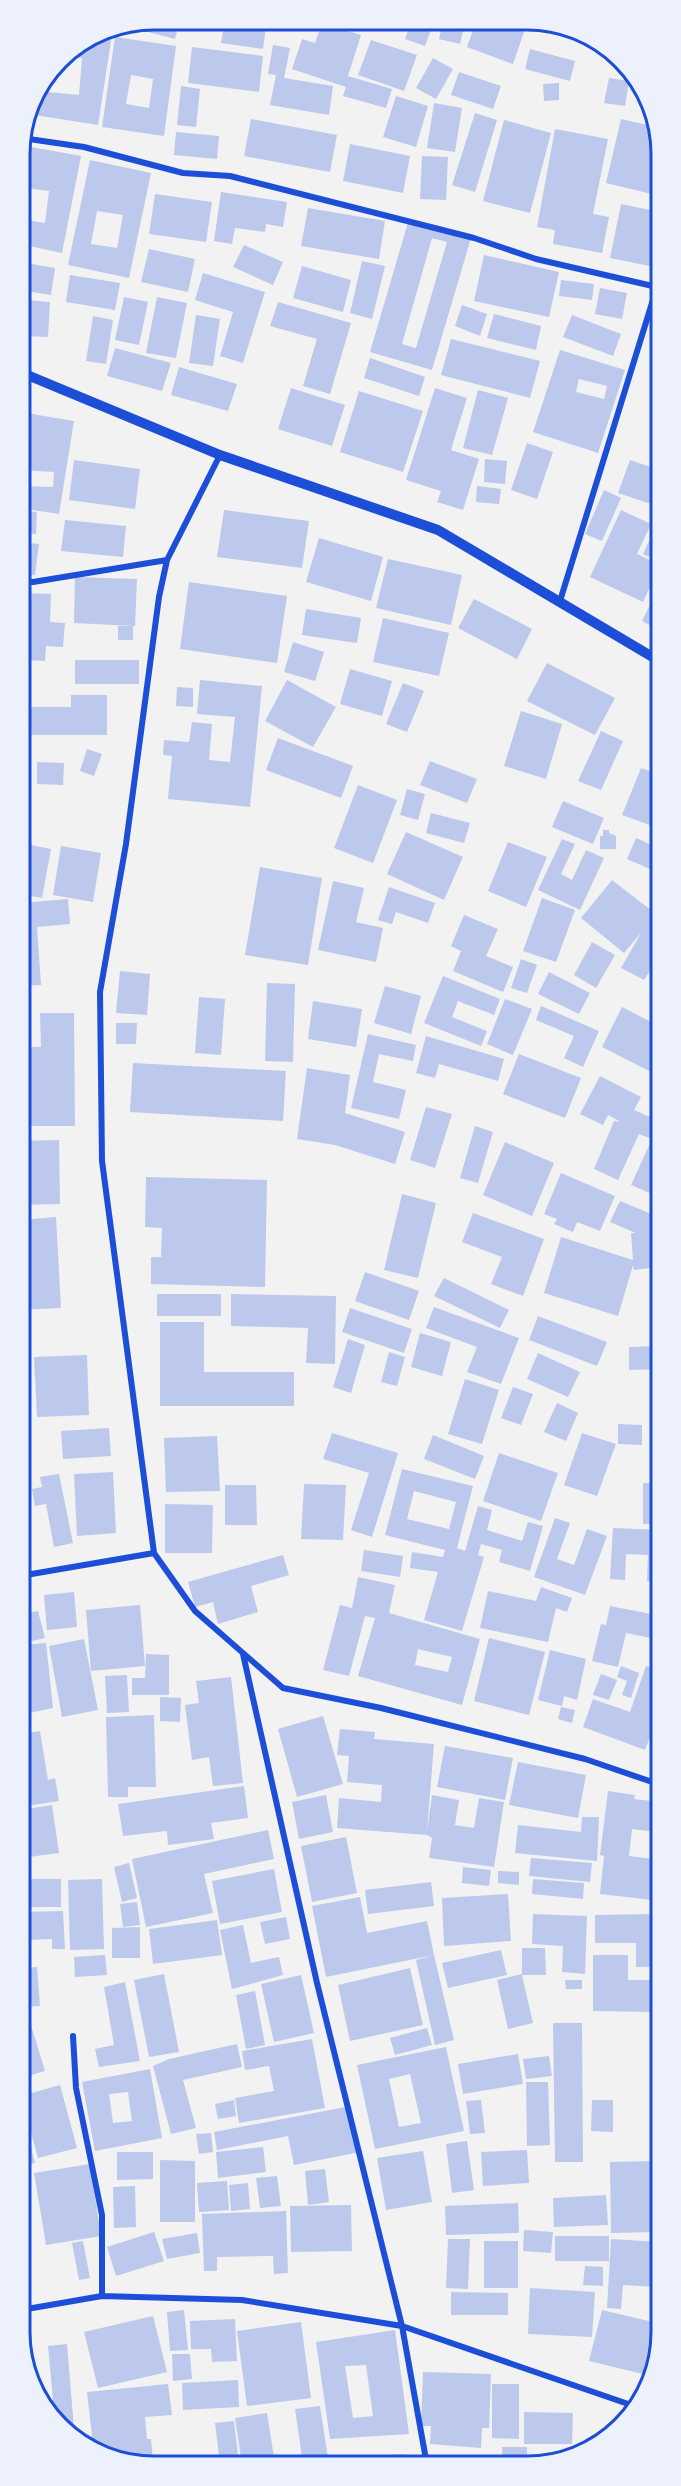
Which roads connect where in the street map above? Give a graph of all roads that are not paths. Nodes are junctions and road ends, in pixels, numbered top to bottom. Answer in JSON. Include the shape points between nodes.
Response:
{"nodes":[{"id":1,"x":31,"y":139,"type":"edge"},
{"id":2,"x":651,"y":286,"type":"edge"},
{"id":3,"x":651,"y":306,"type":"edge"},
{"id":4,"x":30,"y":376,"type":"edge"},
{"id":5,"x":220,"y":455,"type":"junction"},
{"id":6,"x":166,"y":560,"type":"junction"},
{"id":7,"x":30,"y":582,"type":"edge"},
{"id":8,"x":560,"y":601,"type":"junction"},
{"id":9,"x":651,"y":657,"type":"edge"},
{"id":10,"x":154,"y":1553,"type":"junction"},
{"id":11,"x":30,"y":1573,"type":"edge"},
{"id":12,"x":243,"y":1654,"type":"junction"},
{"id":13,"x":651,"y":1782,"type":"edge"},
{"id":14,"x":73,"y":2036,"type":"dead end"},
{"id":15,"x":102,"y":2296,"type":"junction"},
{"id":16,"x":30,"y":2308,"type":"edge"},
{"id":17,"x":402,"y":2326,"type":"junction"},
{"id":18,"x":628,"y":2404,"type":"edge"},
{"id":19,"x":425,"y":2456,"type":"edge"}],
"edges":[{"from":1,"to":2,"type":"street","via":[[84,147],[183,173],[230,176],[474,238],[536,259]]},
{"from":3,"to":8,"type":"street"},
{"from":4,"to":5,"type":"street"},
{"from":5,"to":6,"type":"street"},
{"from":5,"to":8,"type":"street","via":[[438,530]]},
{"from":6,"to":7,"type":"street"},
{"from":6,"to":10,"type":"street","via":[[126,844],[100,992],[102,1161]]},
{"from":8,"to":9,"type":"street"},
{"from":10,"to":11,"type":"street"},
{"from":10,"to":12,"type":"street","via":[[195,1611]]},
{"from":12,"to":13,"type":"street","via":[[283,1688],[585,1759]]},
{"from":12,"to":17,"type":"street","via":[[317,1983]]},
{"from":14,"to":15,"type":"street","via":[[76,2088],[102,2215]]},
{"from":15,"to":16,"type":"street"},
{"from":15,"to":17,"type":"street","via":[[242,2300]]},
{"from":17,"to":18,"type":"street"},
{"from":17,"to":19,"type":"street"}]}
